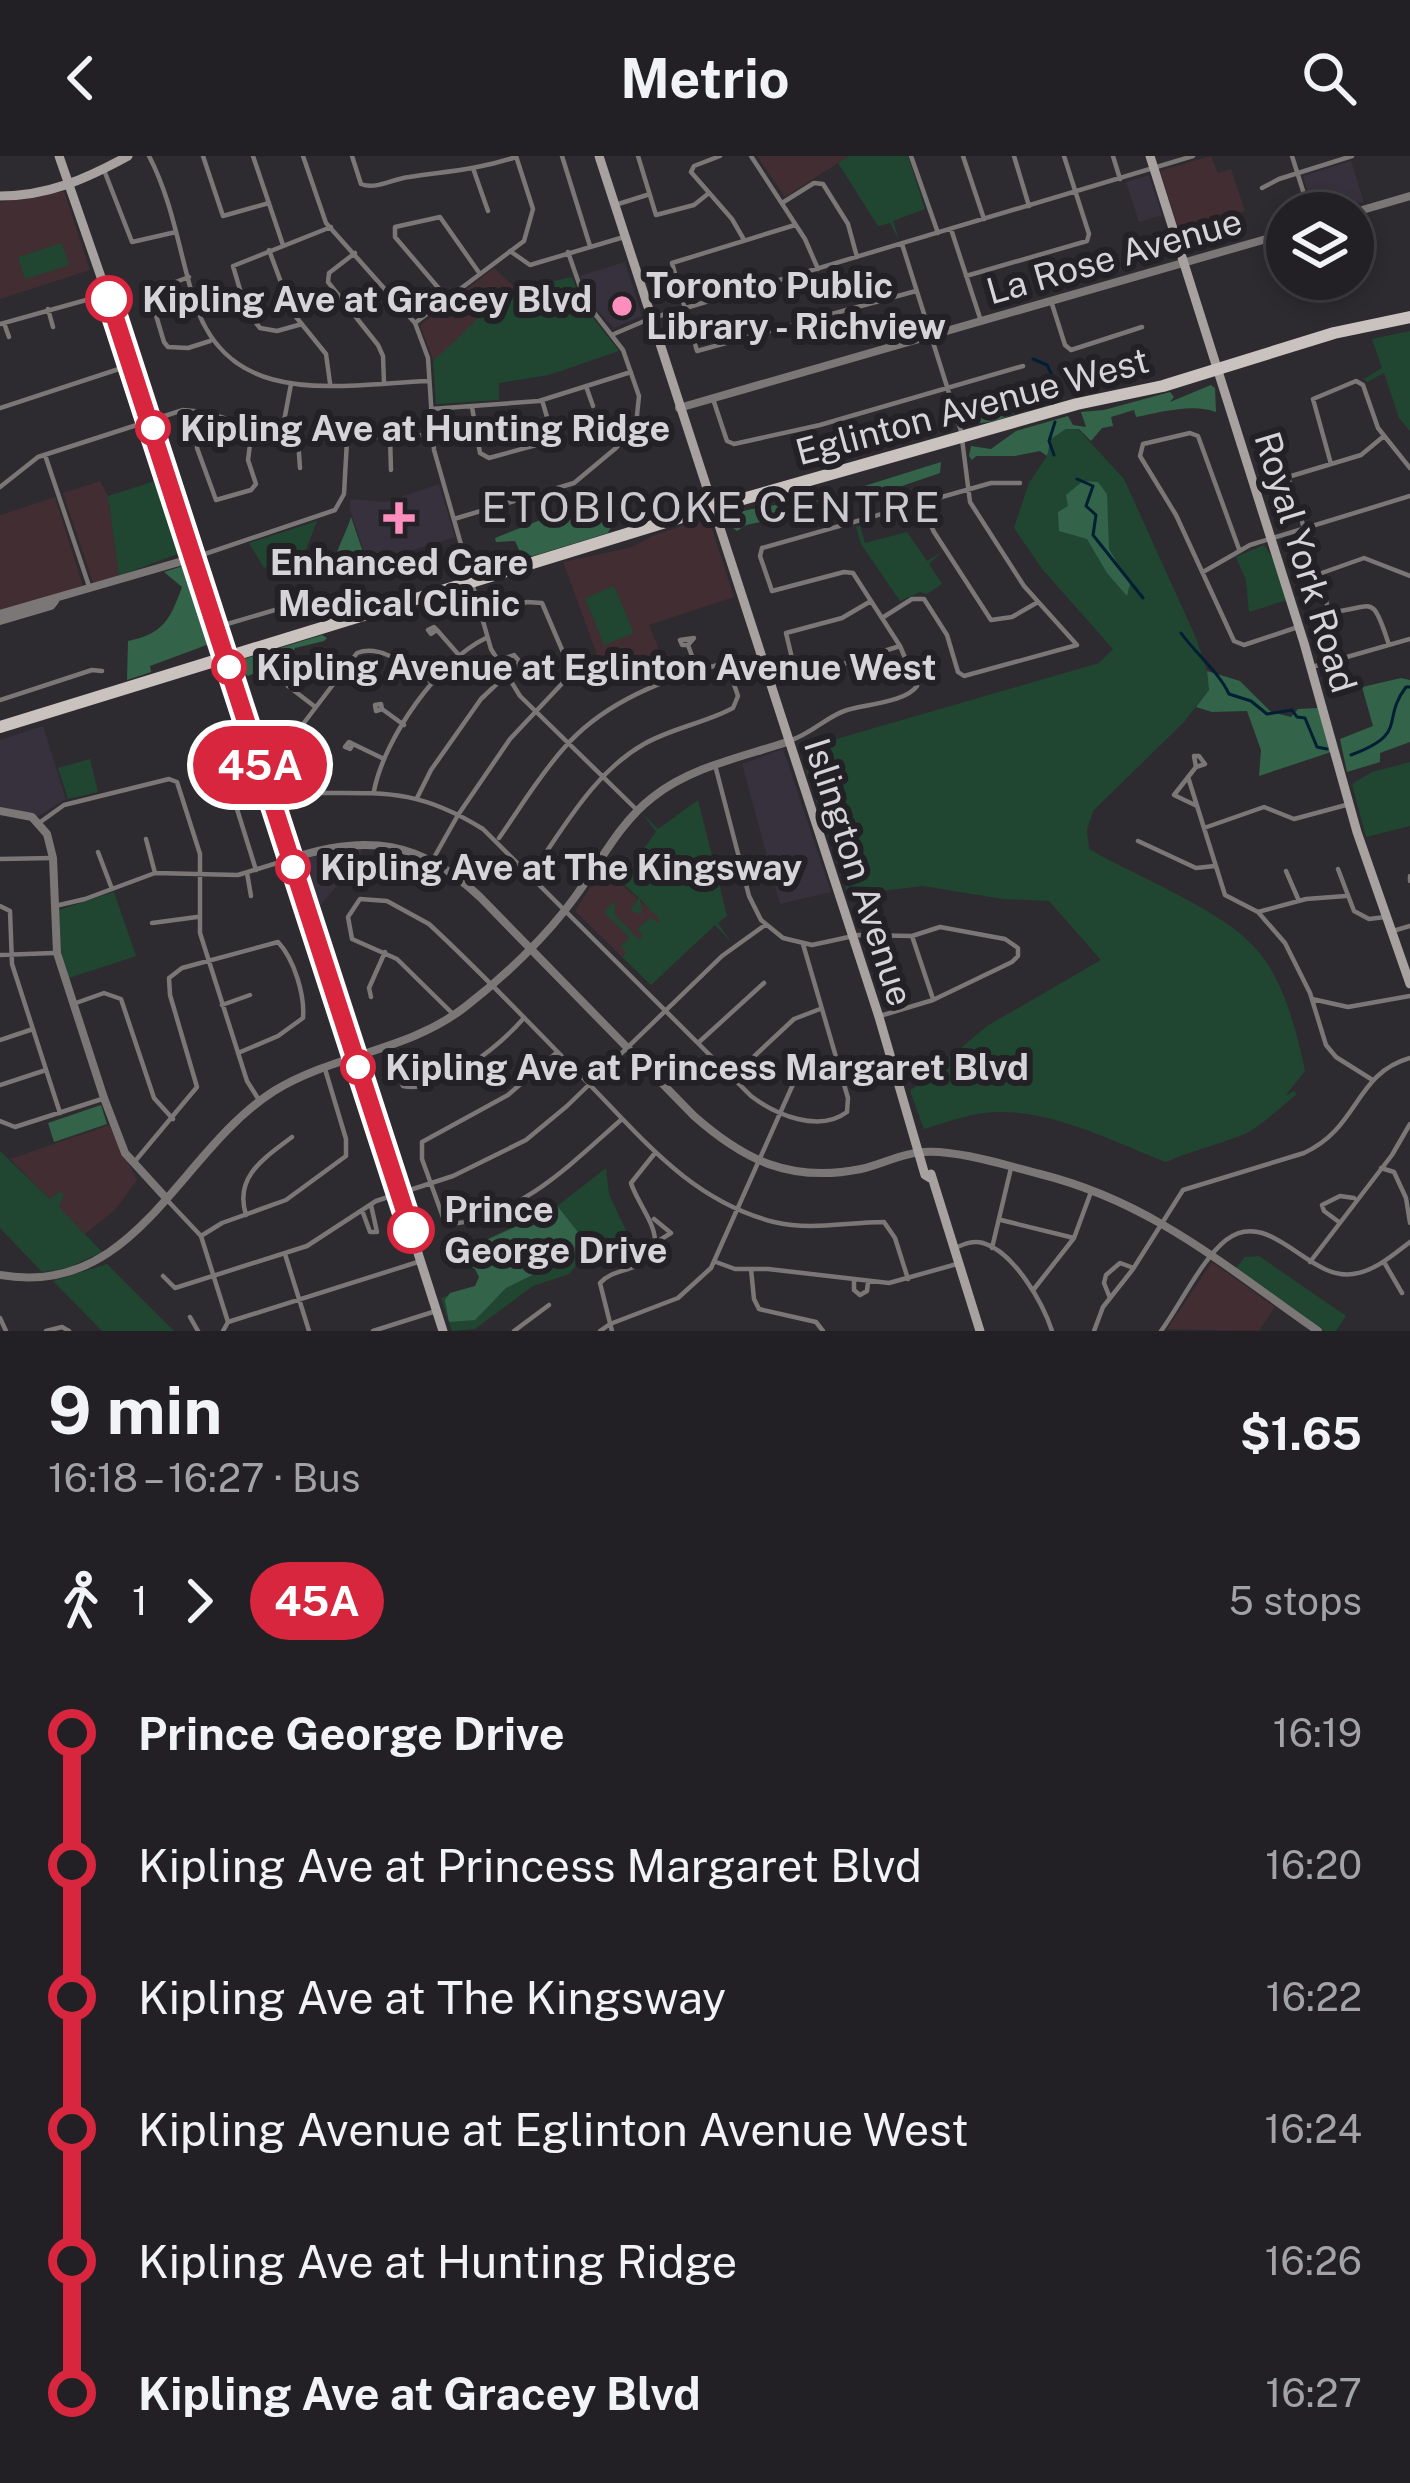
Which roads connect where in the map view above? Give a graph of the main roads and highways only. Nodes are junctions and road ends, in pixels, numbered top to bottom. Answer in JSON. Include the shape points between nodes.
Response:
{"nodes":[{"id":1,"x":62,"y":156,"type":"edge"},
{"id":2,"x":128,"y":156,"type":"edge"},
{"id":3,"x":599,"y":156,"type":"edge"},
{"id":4,"x":1150,"y":156,"type":"edge"},
{"id":5,"x":107,"y":165,"type":"edge"},
{"id":6,"x":70,"y":181,"type":"junction"},
{"id":7,"x":0,"y":196,"type":"edge"},
{"id":8,"x":1410,"y":317,"type":"edge"},
{"id":9,"x":1217,"y":369,"type":"junction"},
{"id":10,"x":711,"y":508,"type":"junction"},
{"id":11,"x":226,"y":656,"type":"junction"},
{"id":12,"x":0,"y":727,"type":"edge"},
{"id":13,"x":1410,"y":984,"type":"edge"},
{"id":14,"x":443,"y":1331,"type":"edge"},
{"id":15,"x":980,"y":1331,"type":"edge"}],
"edges":[{"from":1,"to":6,"type":"main road"},
{"from":2,"to":5,"type":"main road"},
{"from":3,"to":10,"type":"main road","name":"Islington Avenue"},
{"from":4,"to":9,"type":"main road","name":"Royal York Road"},
{"from":5,"to":6,"type":"main road"},
{"from":6,"to":7,"type":"main road"},
{"from":6,"to":11,"type":"main road"},
{"from":8,"to":9,"type":"main road","name":"Eglinton Avenue West"},
{"from":9,"to":10,"type":"main road","name":"Eglinton Avenue West"},
{"from":9,"to":13,"type":"main road","name":"Royal York Road"},
{"from":10,"to":11,"type":"main road","name":"Eglinton Avenue West"},
{"from":10,"to":15,"type":"main road","name":"Islington Avenue"},
{"from":11,"to":12,"type":"main road","name":"Eglinton Avenue West"},
{"from":11,"to":14,"type":"main road"}]}
